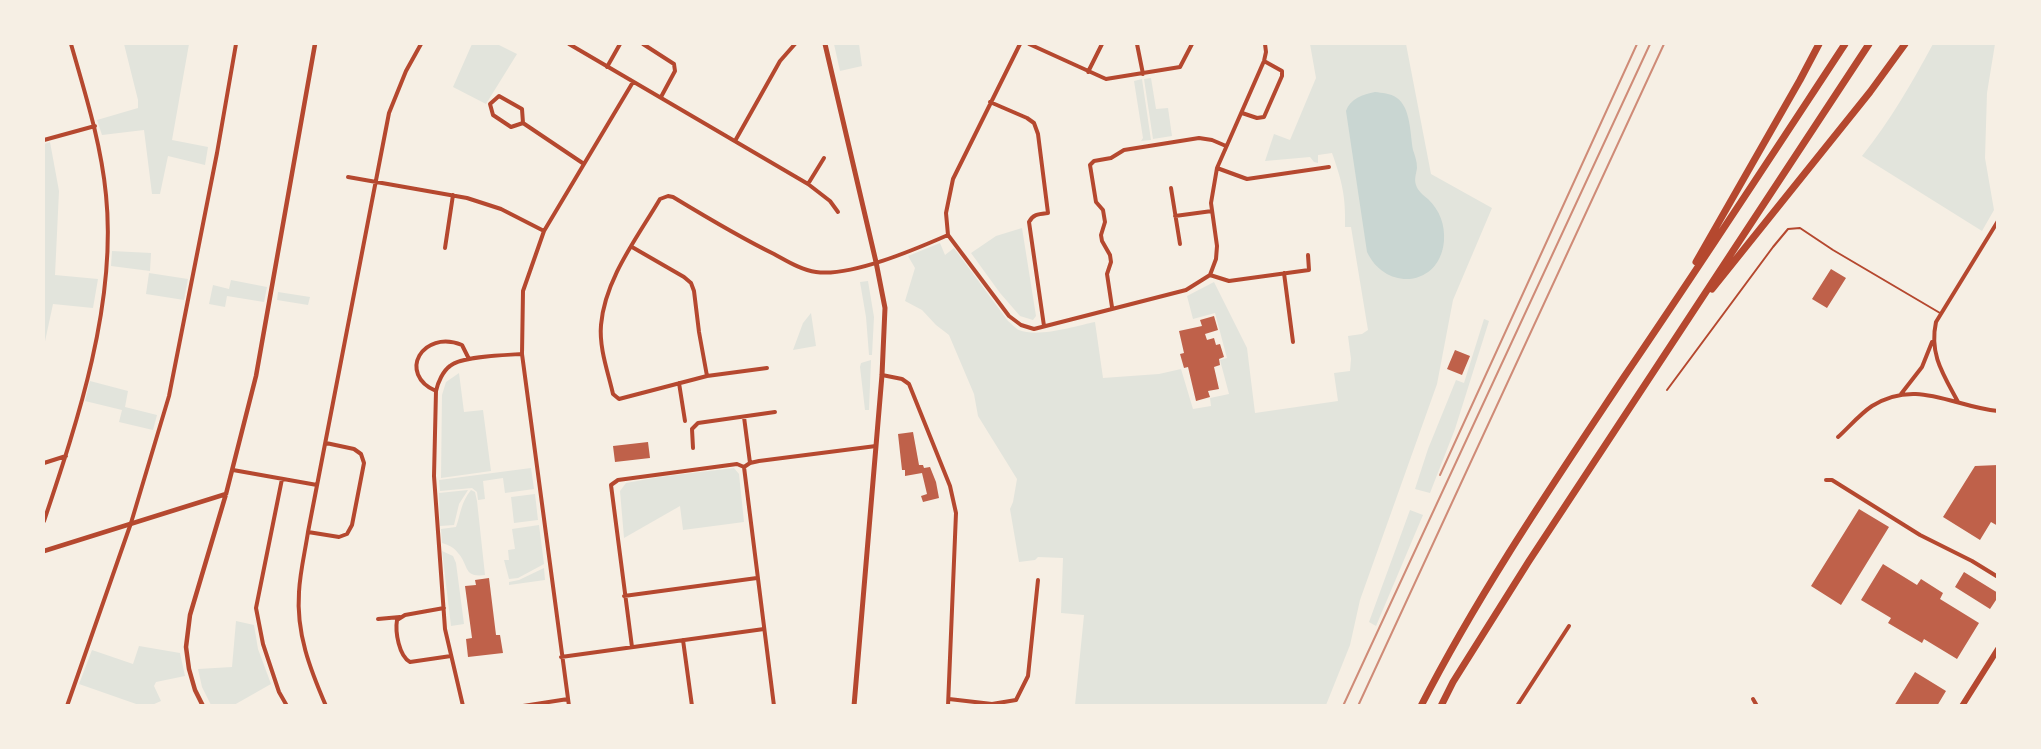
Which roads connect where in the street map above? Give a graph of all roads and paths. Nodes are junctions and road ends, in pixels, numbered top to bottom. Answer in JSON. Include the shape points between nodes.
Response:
{"nodes":[{"id":1,"x":71,"y":44,"type":"edge"},
{"id":2,"x":236,"y":44,"type":"edge"},
{"id":3,"x":315,"y":44,"type":"edge"},
{"id":4,"x":421,"y":44,"type":"edge"},
{"id":5,"x":568,"y":44,"type":"edge"},
{"id":6,"x":620,"y":44,"type":"edge"},
{"id":7,"x":643,"y":44,"type":"edge"},
{"id":8,"x":795,"y":44,"type":"edge"},
{"id":9,"x":825,"y":44,"type":"edge"},
{"id":10,"x":1020,"y":44,"type":"edge"},
{"id":11,"x":1029,"y":44,"type":"edge"},
{"id":12,"x":1102,"y":44,"type":"edge"},
{"id":13,"x":1137,"y":44,"type":"edge"},
{"id":14,"x":1192,"y":44,"type":"edge"},
{"id":15,"x":1265,"y":44,"type":"edge"},
{"id":16,"x":1819,"y":44,"type":"edge"},
{"id":17,"x":1845,"y":44,"type":"edge"},
{"id":18,"x":1869,"y":44,"type":"edge"},
{"id":19,"x":1905,"y":44,"type":"edge"},
{"id":20,"x":1264,"y":62,"type":"junction"},
{"id":21,"x":607,"y":67,"type":"junction"},
{"id":22,"x":1088,"y":72,"type":"junction"},
{"id":23,"x":1143,"y":74,"type":"junction"},
{"id":24,"x":633,"y":82,"type":"junction"},
{"id":25,"x":661,"y":97,"type":"junction"},
{"id":26,"x":990,"y":102,"type":"junction"},
{"id":27,"x":1242,"y":113,"type":"junction"},
{"id":28,"x":523,"y":123,"type":"junction"},
{"id":29,"x":94,"y":126,"type":"junction"},
{"id":30,"x":44,"y":140,"type":"edge"},
{"id":31,"x":735,"y":141,"type":"junction"},
{"id":32,"x":1226,"y":146,"type":"junction"},
{"id":33,"x":824,"y":158,"type":"dead end"},
{"id":34,"x":584,"y":164,"type":"junction"},
{"id":35,"x":1329,"y":167,"type":"dead end"},
{"id":36,"x":1217,"y":168,"type":"junction"},
{"id":37,"x":348,"y":177,"type":"dead end"},
{"id":38,"x":376,"y":182,"type":"junction"},
{"id":39,"x":808,"y":184,"type":"junction"},
{"id":40,"x":1171,"y":188,"type":"dead end"},
{"id":41,"x":453,"y":195,"type":"junction"},
{"id":42,"x":1212,"y":211,"type":"junction"},
{"id":43,"x":838,"y":212,"type":"dead end"},
{"id":44,"x":1175,"y":216,"type":"junction"},
{"id":45,"x":1998,"y":221,"type":"edge"},
{"id":46,"x":544,"y":231,"type":"junction"},
{"id":47,"x":948,"y":235,"type":"junction"},
{"id":48,"x":1180,"y":244,"type":"dead end"},
{"id":49,"x":632,"y":247,"type":"junction"},
{"id":50,"x":445,"y":248,"type":"dead end"},
{"id":51,"x":1308,"y":255,"type":"dead end"},
{"id":52,"x":876,"y":262,"type":"junction"},
{"id":53,"x":1284,"y":273,"type":"junction"},
{"id":54,"x":1210,"y":275,"type":"junction"},
{"id":55,"x":1672,"y":303,"type":"junction"},
{"id":56,"x":1112,"y":308,"type":"junction"},
{"id":57,"x":1940,"y":313,"type":"junction"},
{"id":58,"x":1683,"y":324,"type":"junction"},
{"id":59,"x":1044,"y":326,"type":"junction"},
{"id":60,"x":1933,"y":339,"type":"junction"},
{"id":61,"x":1293,"y":342,"type":"dead end"},
{"id":62,"x":522,"y":354,"type":"junction"},
{"id":63,"x":469,"y":359,"type":"junction"},
{"id":64,"x":767,"y":368,"type":"dead end"},
{"id":65,"x":882,"y":375,"type":"junction"},
{"id":66,"x":707,"y":376,"type":"junction"},
{"id":67,"x":679,"y":383,"type":"junction"},
{"id":68,"x":1667,"y":390,"type":"dead end"},
{"id":69,"x":436,"y":391,"type":"junction"},
{"id":70,"x":1901,"y":395,"type":"junction"},
{"id":71,"x":1958,"y":402,"type":"junction"},
{"id":72,"x":1998,"y":411,"type":"edge"},
{"id":73,"x":775,"y":412,"type":"dead end"},
{"id":74,"x":744,"y":417,"type":"junction"},
{"id":75,"x":685,"y":421,"type":"dead end"},
{"id":76,"x":1838,"y":437,"type":"dead end"},
{"id":77,"x":326,"y":443,"type":"junction"},
{"id":78,"x":876,"y":446,"type":"junction"},
{"id":79,"x":693,"y":448,"type":"dead end"},
{"id":80,"x":66,"y":456,"type":"junction"},
{"id":81,"x":44,"y":463,"type":"edge"},
{"id":82,"x":750,"y":463,"type":"junction"},
{"id":83,"x":744,"y":467,"type":"junction"},
{"id":84,"x":233,"y":470,"type":"junction"},
{"id":85,"x":282,"y":479,"type":"junction"},
{"id":86,"x":1826,"y":480,"type":"dead end"},
{"id":87,"x":317,"y":485,"type":"junction"},
{"id":88,"x":226,"y":494,"type":"junction"},
{"id":89,"x":44,"y":521,"type":"edge"},
{"id":90,"x":131,"y":523,"type":"junction"},
{"id":91,"x":308,"y":532,"type":"junction"},
{"id":92,"x":44,"y":551,"type":"edge"},
{"id":93,"x":1998,"y":577,"type":"edge"},
{"id":94,"x":757,"y":578,"type":"junction"},
{"id":95,"x":1038,"y":580,"type":"dead end"},
{"id":96,"x":624,"y":596,"type":"junction"},
{"id":97,"x":444,"y":608,"type":"junction"},
{"id":98,"x":401,"y":616,"type":"junction"},
{"id":99,"x":378,"y":619,"type":"dead end"},
{"id":100,"x":1569,"y":626,"type":"dead end"},
{"id":101,"x":764,"y":629,"type":"junction"},
{"id":102,"x":683,"y":640,"type":"junction"},
{"id":103,"x":632,"y":647,"type":"junction"},
{"id":104,"x":1998,"y":649,"type":"edge"},
{"id":105,"x":452,"y":656,"type":"junction"},
{"id":106,"x":561,"y":657,"type":"junction"},
{"id":107,"x":568,"y":699,"type":"junction"},
{"id":108,"x":949,"y":699,"type":"junction"},
{"id":109,"x":1754,"y":699,"type":"dead end"},
{"id":110,"x":67,"y":705,"type":"edge"},
{"id":111,"x":203,"y":705,"type":"edge"},
{"id":112,"x":287,"y":705,"type":"edge"},
{"id":113,"x":326,"y":705,"type":"edge"},
{"id":114,"x":463,"y":705,"type":"edge"},
{"id":115,"x":523,"y":705,"type":"edge"},
{"id":116,"x":569,"y":705,"type":"edge"},
{"id":117,"x":692,"y":705,"type":"edge"},
{"id":118,"x":774,"y":705,"type":"edge"},
{"id":119,"x":854,"y":705,"type":"edge"},
{"id":120,"x":948,"y":705,"type":"edge"},
{"id":121,"x":1420,"y":705,"type":"edge"},
{"id":122,"x":1441,"y":705,"type":"edge"},
{"id":123,"x":1517,"y":705,"type":"edge"},
{"id":124,"x":1757,"y":705,"type":"edge"},
{"id":125,"x":1962,"y":705,"type":"edge"}],
"edges":[{"from":1,"to":29,"type":"street"},
{"from":2,"to":90,"type":"street","via":[[170,396]]},
{"from":3,"to":84,"type":"street","via":[[256,376]]},
{"from":4,"to":38,"type":"street","via":[[389,113]]},
{"from":5,"to":21,"type":"street"},
{"from":6,"to":21,"type":"street"},
{"from":7,"to":25,"type":"street","via":[[674,64],[675,71]]},
{"from":8,"to":31,"type":"street","via":[[780,61]]},
{"from":9,"to":52,"type":"main road"},
{"from":10,"to":26,"type":"street"},
{"from":11,"to":22,"type":"street"},
{"from":12,"to":22,"type":"street"},
{"from":13,"to":23,"type":"street"},
{"from":14,"to":23,"type":"street","via":[[1179,67]]},
{"from":15,"to":20,"type":"street"},
{"from":16,"to":55,"type":"highway"},
{"from":17,"to":55,"type":"highway"},
{"from":18,"to":58,"type":"highway"},
{"from":19,"to":58,"type":"highway"},
{"from":20,"to":27,"type":"street"},
{"from":20,"to":27,"type":"street","via":[[1280,69],[1282,76],[1264,117]]},
{"from":21,"to":24,"type":"street"},
{"from":22,"to":23,"type":"street","via":[[1106,80]]},
{"from":24,"to":25,"type":"street"},
{"from":24,"to":34,"type":"street"},
{"from":25,"to":31,"type":"street"},
{"from":26,"to":47,"type":"street","via":[[953,179],[946,213]]},
{"from":26,"to":59,"type":"street","via":[[1027,118],[1038,134],[1048,213],[1036,214],[1029,222]]},
{"from":27,"to":32,"type":"street"},
{"from":28,"to":28,"type":"street","via":[[511,126],[493,115],[490,104],[499,96],[522,109]]},
{"from":28,"to":34,"type":"street"},
{"from":29,"to":30,"type":"street"},
{"from":29,"to":80,"type":"street","via":[[106,196],[108,259],[98,329]]},
{"from":31,"to":39,"type":"street"},
{"from":32,"to":36,"type":"street"},
{"from":32,"to":56,"type":"street","via":[[1198,138],[1124,150],[1090,165],[1096,202],[1103,210],[1105,222],[1101,235],[1110,255],[1107,274]]},
{"from":33,"to":39,"type":"street"},
{"from":34,"to":46,"type":"street"},
{"from":35,"to":36,"type":"street","via":[[1247,179]]},
{"from":36,"to":42,"type":"street"},
{"from":37,"to":38,"type":"street"},
{"from":38,"to":41,"type":"street"},
{"from":38,"to":77,"type":"street"},
{"from":39,"to":43,"type":"street"},
{"from":40,"to":44,"type":"street"},
{"from":41,"to":46,"type":"street","via":[[501,209]]},
{"from":41,"to":50,"type":"street"},
{"from":42,"to":44,"type":"street"},
{"from":42,"to":54,"type":"street","via":[[1217,246]]},
{"from":44,"to":48,"type":"street"},
{"from":45,"to":57,"type":"street"},
{"from":46,"to":62,"type":"street","via":[[523,291]]},
{"from":47,"to":52,"type":"street"},
{"from":47,"to":59,"type":"street","via":[[1009,316],[1027,327]]},
{"from":49,"to":52,"type":"street","via":[[660,199],[668,196],[803,269],[829,273]]},
{"from":49,"to":66,"type":"street","via":[[691,284]]},
{"from":49,"to":67,"type":"street","via":[[614,278],[601,326],[613,394],[619,399]]},
{"from":51,"to":53,"type":"street","via":[[1309,270]]},
{"from":52,"to":65,"type":"main road","via":[[885,308]]},
{"from":53,"to":54,"type":"street","via":[[1229,281]]},
{"from":53,"to":61,"type":"street"},
{"from":54,"to":56,"type":"street","via":[[1186,290]]},
{"from":55,"to":121,"type":"highway","via":[[1507,554]]},
{"from":56,"to":59,"type":"street"},
{"from":57,"to":60,"type":"street"},
{"from":57,"to":68,"type":"lane","via":[[1800,228],[1788,229]]},
{"from":58,"to":122,"type":"highway"},
{"from":60,"to":70,"type":"street","via":[[1922,367]]},
{"from":60,"to":71,"type":"street","via":[[1937,361]]},
{"from":62,"to":63,"type":"street"},
{"from":62,"to":106,"type":"street"},
{"from":63,"to":69,"type":"street","via":[[451,365]]},
{"from":63,"to":69,"type":"street","via":[[462,345],[451,341],[436,342],[422,350],[417,363],[418,377],[424,386]]},
{"from":64,"to":66,"type":"street"},
{"from":65,"to":78,"type":"main road"},
{"from":65,"to":108,"type":"street","via":[[909,384],[956,509]]},
{"from":66,"to":67,"type":"street"},
{"from":67,"to":75,"type":"street"},
{"from":69,"to":97,"type":"street","via":[[435,476]]},
{"from":70,"to":71,"type":"street","via":[[1925,393]]},
{"from":70,"to":76,"type":"street","via":[[1874,405]]},
{"from":71,"to":72,"type":"street"},
{"from":73,"to":74,"type":"street"},
{"from":74,"to":79,"type":"street","via":[[698,423],[692,429]]},
{"from":74,"to":82,"type":"street"},
{"from":77,"to":87,"type":"street"},
{"from":77,"to":91,"type":"street","via":[[361,453],[364,463],[352,525],[347,534],[339,537]]},
{"from":78,"to":82,"type":"street"},
{"from":78,"to":119,"type":"main road"},
{"from":80,"to":81,"type":"street"},
{"from":80,"to":89,"type":"street"},
{"from":82,"to":83,"type":"street"},
{"from":83,"to":94,"type":"street"},
{"from":83,"to":96,"type":"street","via":[[737,464],[618,480],[611,485]]},
{"from":84,"to":85,"type":"street"},
{"from":84,"to":88,"type":"street"},
{"from":85,"to":87,"type":"street"},
{"from":85,"to":112,"type":"street","via":[[256,608],[263,644]]},
{"from":86,"to":93,"type":"street"},
{"from":87,"to":91,"type":"street"},
{"from":88,"to":90,"type":"street"},
{"from":88,"to":111,"type":"street","via":[[190,615],[186,647],[195,690]]},
{"from":90,"to":92,"type":"street"},
{"from":90,"to":110,"type":"street"},
{"from":91,"to":113,"type":"street","via":[[299,592],[300,628],[311,670]]},
{"from":94,"to":96,"type":"street"},
{"from":94,"to":101,"type":"street"},
{"from":95,"to":108,"type":"street","via":[[1028,676],[1016,700],[992,704]]},
{"from":96,"to":103,"type":"street"},
{"from":97,"to":98,"type":"street"},
{"from":97,"to":105,"type":"street"},
{"from":98,"to":99,"type":"street"},
{"from":98,"to":105,"type":"street","via":[[396,625],[405,659],[416,662]]},
{"from":100,"to":123,"type":"street"},
{"from":101,"to":102,"type":"street"},
{"from":101,"to":118,"type":"street"},
{"from":102,"to":103,"type":"street"},
{"from":102,"to":117,"type":"street"},
{"from":103,"to":106,"type":"street"},
{"from":104,"to":125,"type":"main road"},
{"from":105,"to":114,"type":"street"},
{"from":106,"to":107,"type":"street"},
{"from":107,"to":115,"type":"street"},
{"from":107,"to":116,"type":"street"},
{"from":108,"to":120,"type":"street"},
{"from":109,"to":124,"type":"street"}]}
